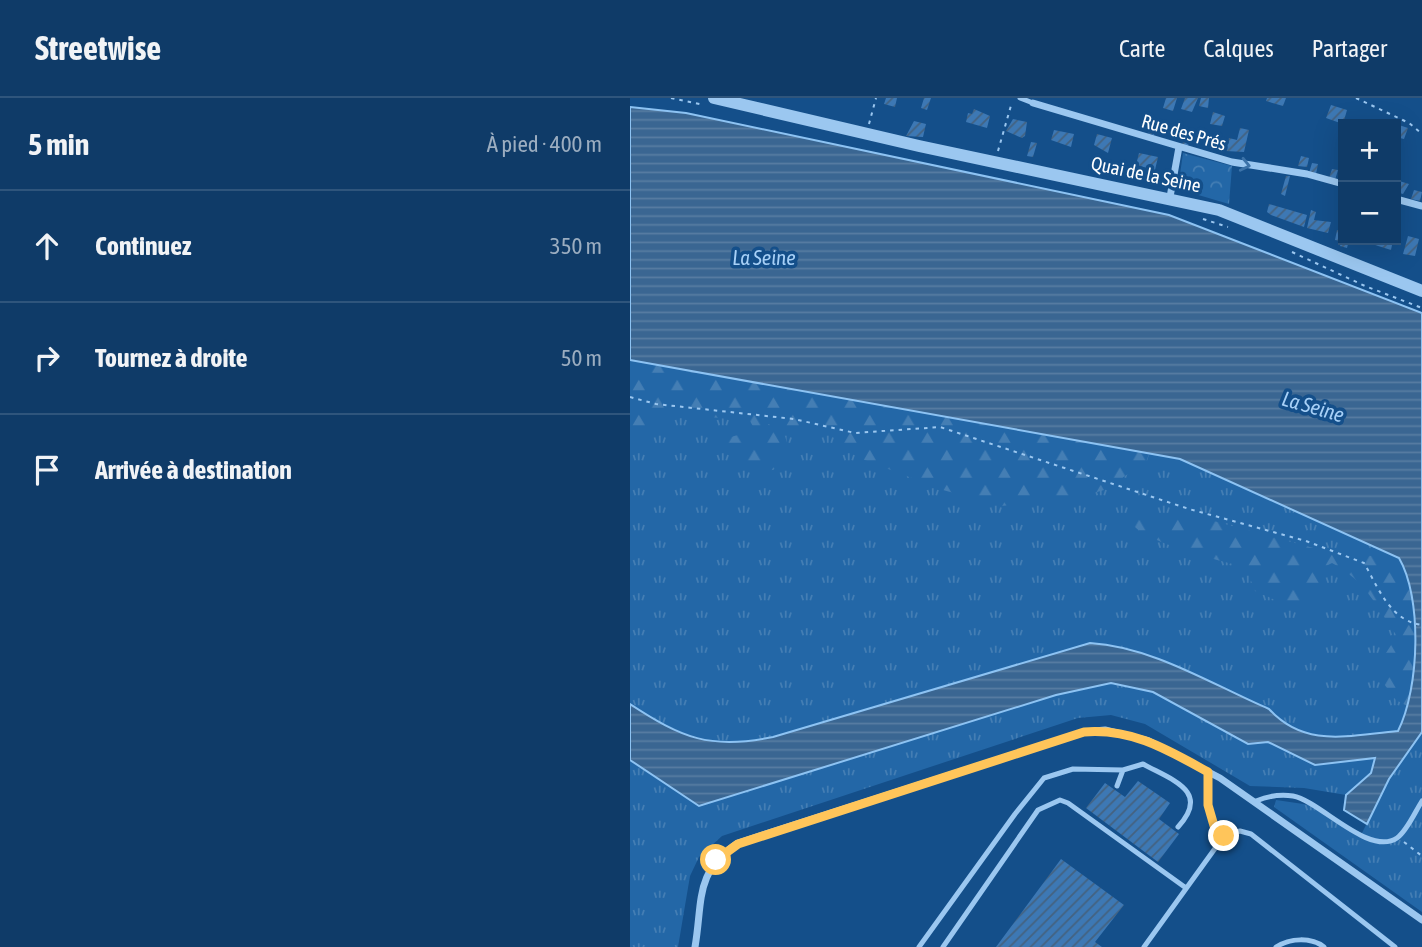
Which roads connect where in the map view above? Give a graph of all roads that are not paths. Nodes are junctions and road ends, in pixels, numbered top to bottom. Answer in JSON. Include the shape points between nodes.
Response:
{"nodes":[{"id":1,"x":1020,"y":98,"type":"edge"},
{"id":2,"x":712,"y":102,"type":"edge"},
{"id":3,"x":1033,"y":103,"type":"joint"},
{"id":4,"x":1179,"y":148,"type":"junction"},
{"id":5,"x":1338,"y":183,"type":"edge"},
{"id":6,"x":1170,"y":197,"type":"junction"},
{"id":7,"x":1401,"y":200,"type":"edge"},
{"id":8,"x":1422,"y":206,"type":"edge"},
{"id":9,"x":1422,"y":290,"type":"edge"},
{"id":10,"x":1123,"y":770,"type":"junction"},
{"id":11,"x":1208,"y":772,"type":"junction"},
{"id":12,"x":1117,"y":786,"type":"dead end"},
{"id":13,"x":1256,"y":801,"type":"junction"},
{"id":14,"x":1422,"y":802,"type":"edge"},
{"id":15,"x":1178,"y":827,"type":"dead end"},
{"id":16,"x":1219,"y":843,"type":"junction"},
{"id":17,"x":1186,"y":888,"type":"junction"},
{"id":18,"x":1422,"y":920,"type":"edge"},
{"id":19,"x":695,"y":947,"type":"edge"},
{"id":20,"x":919,"y":947,"type":"edge"},
{"id":21,"x":943,"y":947,"type":"edge"},
{"id":22,"x":1144,"y":947,"type":"edge"},
{"id":23,"x":1276,"y":947,"type":"edge"},
{"id":24,"x":1324,"y":947,"type":"edge"},
{"id":25,"x":1395,"y":947,"type":"edge"}],
"edges":[{"from":1,"to":3,"type":"lane","name":"Rue des Prés"},
{"from":2,"to":6,"type":"street","name":"Quai de la Seine"},
{"from":3,"to":4,"type":"street","name":"Rue des Prés"},
{"from":4,"to":5,"type":"street","name":"Rue des Prés","one_way":true},
{"from":4,"to":6,"type":"street"},
{"from":6,"to":9,"type":"street","name":"Quai de la Seine","via":[[1219,210]]},
{"from":7,"to":8,"type":"street"},
{"from":10,"to":12,"type":"lane"},
{"from":10,"to":15,"type":"lane","via":[[1143,764],[1185,788],[1191,798],[1190,814]]},
{"from":10,"to":20,"type":"lane","via":[[1073,769],[1044,778]]},
{"from":11,"to":13,"type":"street"},
{"from":11,"to":16,"type":"lane","via":[[1208,805]]},
{"from":11,"to":19,"type":"street","via":[[1131,735],[1084,732],[738,844],[709,868],[702,886]]},
{"from":13,"to":14,"type":"lane","via":[[1296,796],[1368,838],[1384,842],[1398,837]]},
{"from":13,"to":18,"type":"street"},
{"from":16,"to":17,"type":"lane"},
{"from":16,"to":25,"type":"lane","via":[[1224,836],[1240,831],[1251,834]]},
{"from":17,"to":21,"type":"lane","via":[[1060,800],[1038,810]]},
{"from":17,"to":22,"type":"lane"},
{"from":23,"to":24,"type":"lane","via":[[1294,940]]}]}
